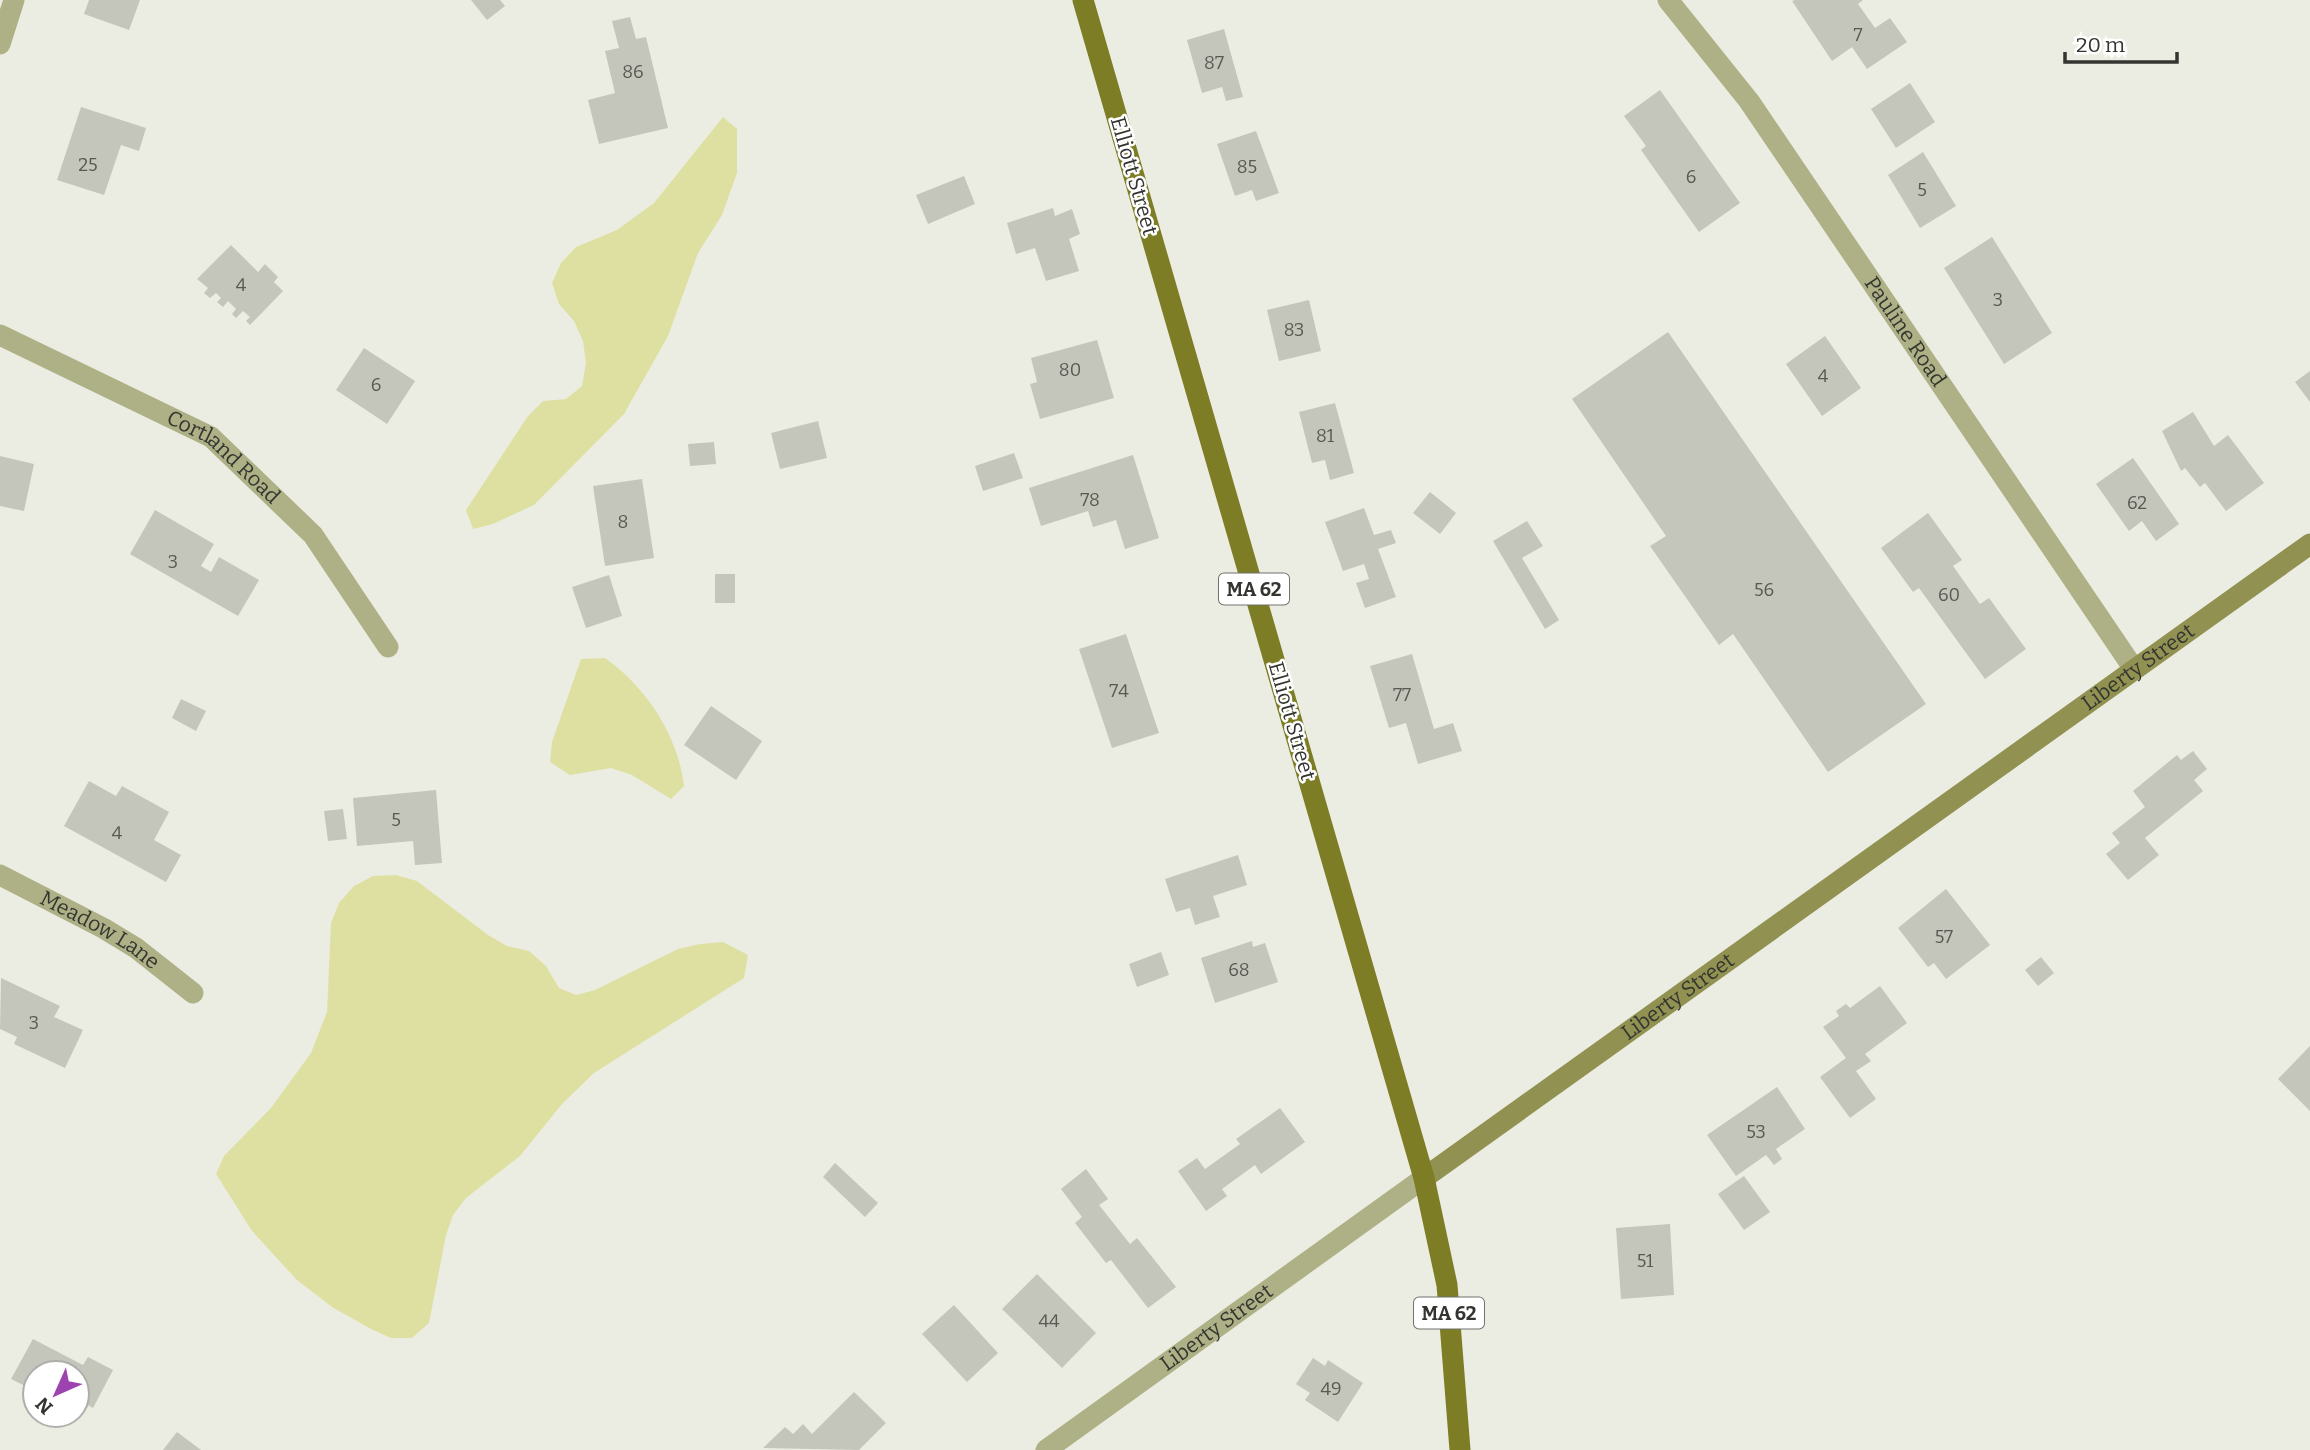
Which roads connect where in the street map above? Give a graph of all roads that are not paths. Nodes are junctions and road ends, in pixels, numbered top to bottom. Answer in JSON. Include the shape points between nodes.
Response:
{"nodes":[{"id":1,"x":14,"y":0,"type":"edge"},
{"id":2,"x":1083,"y":0,"type":"edge"},
{"id":3,"x":1668,"y":0,"type":"edge"},
{"id":4,"x":0,"y":44,"type":"edge"},
{"id":5,"x":0,"y":335,"type":"edge"},
{"id":6,"x":2310,"y":544,"type":"edge"},
{"id":7,"x":388,"y":647,"type":"dead end"},
{"id":8,"x":2134,"y":669,"type":"junction"},
{"id":9,"x":0,"y":875,"type":"edge"},
{"id":10,"x":193,"y":993,"type":"dead end"},
{"id":11,"x":1424,"y":1178,"type":"junction"},
{"id":12,"x":1046,"y":1450,"type":"edge"},
{"id":13,"x":1460,"y":1450,"type":"edge"}],
"edges":[{"from":1,"to":4,"type":"street"},
{"from":2,"to":11,"type":"main road","name":"Elliott Street","number":"MA 62"},
{"from":3,"to":8,"type":"street","name":"Pauline Road","via":[[1749,101]]},
{"from":5,"to":7,"type":"street","name":"Cortland Road","via":[[211,438],[313,535]]},
{"from":6,"to":8,"type":"street","name":"Liberty Street"},
{"from":8,"to":11,"type":"street","name":"Liberty Street"},
{"from":9,"to":10,"type":"street","name":"Meadow Lane","via":[[136,948]]},
{"from":11,"to":12,"type":"street","name":"Liberty Street"},
{"from":11,"to":13,"type":"main road","name":"Elliott Street","number":"MA 62","via":[[1447,1284]]}]}
